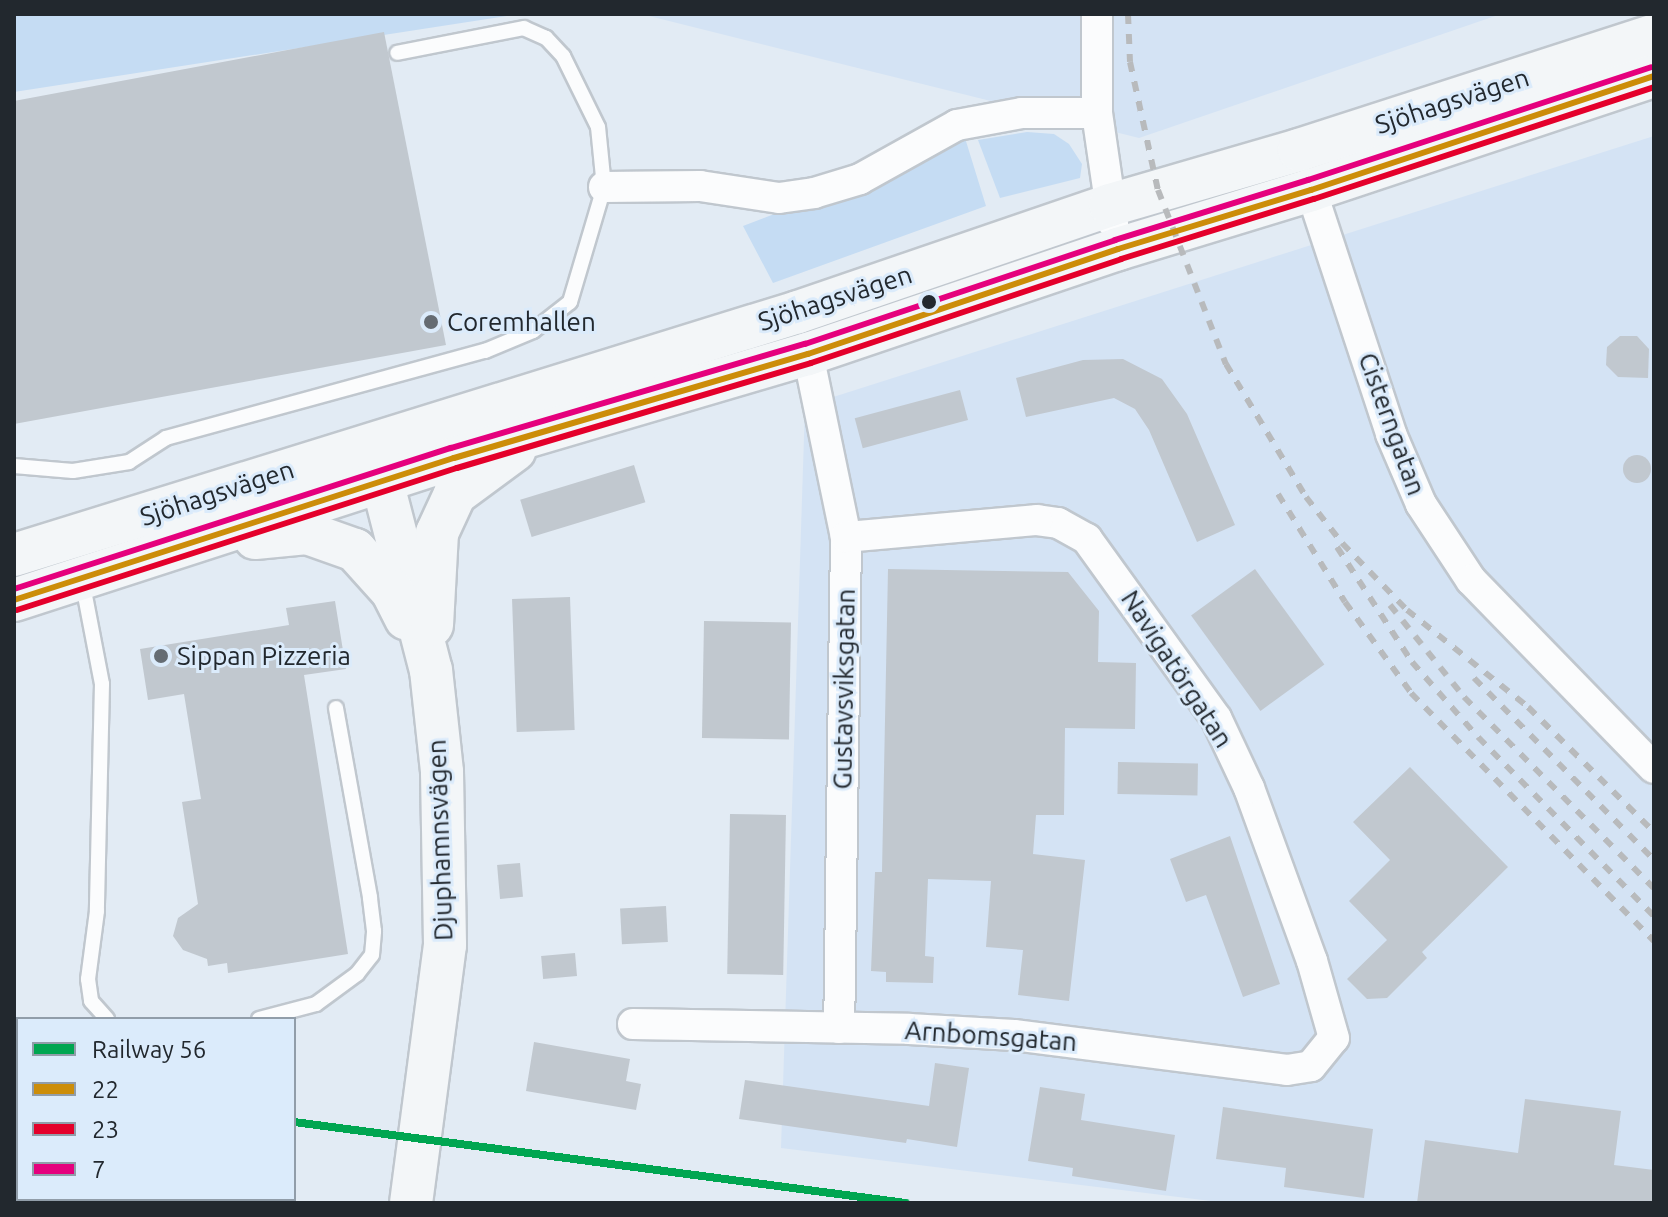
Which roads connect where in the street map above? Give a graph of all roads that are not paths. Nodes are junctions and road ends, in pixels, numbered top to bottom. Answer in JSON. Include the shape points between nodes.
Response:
{"nodes":[{"id":1,"x":1097,"y":14,"type":"edge"},
{"id":2,"x":1654,"y":35,"type":"edge"},
{"id":3,"x":397,"y":53,"type":"dead end"},
{"id":4,"x":1654,"y":76,"type":"edge"},
{"id":5,"x":1097,"y":113,"type":"junction"},
{"id":6,"x":1299,"y":150,"type":"junction"},
{"id":7,"x":604,"y":187,"type":"junction"},
{"id":8,"x":1311,"y":190,"type":"junction"},
{"id":9,"x":1110,"y":205,"type":"junction"},
{"id":10,"x":1118,"y":249,"type":"junction"},
{"id":11,"x":798,"y":312,"type":"junction"},
{"id":12,"x":808,"y":354,"type":"junction"},
{"id":13,"x":537,"y":436,"type":"junction"},
{"id":14,"x":377,"y":462,"type":"junction"},
{"id":15,"x":14,"y":466,"type":"edge"},
{"id":16,"x":72,"y":537,"type":"junction"},
{"id":17,"x":846,"y":537,"type":"junction"},
{"id":18,"x":191,"y":544,"type":"junction"},
{"id":19,"x":14,"y":555,"type":"edge"},
{"id":20,"x":82,"y":578,"type":"junction"},
{"id":21,"x":14,"y":600,"type":"edge"},
{"id":22,"x":431,"y":670,"type":"junction"},
{"id":23,"x":336,"y":708,"type":"dead end"},
{"id":24,"x":1654,"y":768,"type":"edge"},
{"id":25,"x":105,"y":1017,"type":"edge"},
{"id":26,"x":267,"y":1017,"type":"edge"},
{"id":27,"x":633,"y":1024,"type":"dead end"},
{"id":28,"x":839,"y":1028,"type":"junction"},
{"id":29,"x":1334,"y":1038,"type":"joint"},
{"id":30,"x":411,"y":1203,"type":"edge"}],
"edges":[{"from":1,"to":5,"type":"street"},
{"from":2,"to":6,"type":"main road","name":"Sjöhagsvägen"},
{"from":3,"to":7,"type":"lane","via":[[524,28],[546,38],[563,56],[598,127]]},
{"from":4,"to":8,"type":"main road","name":"Sjöhagsvägen"},
{"from":5,"to":7,"type":"street","via":[[1022,113],[957,125],[860,179],[814,193],[779,198],[700,186]]},
{"from":5,"to":9,"type":"street"},
{"from":6,"to":8,"type":"main road"},
{"from":6,"to":9,"type":"main road","name":"Sjöhagsvägen"},
{"from":7,"to":15,"type":"lane","via":[[570,302],[533,331],[449,362],[166,438],[129,462],[73,471]]},
{"from":8,"to":10,"type":"main road","name":"Sjöhagsvägen"},
{"from":8,"to":24,"type":"street","name":"Cisterngatan","via":[[1391,434],[1421,504],[1471,580]]},
{"from":9,"to":10,"type":"street"},
{"from":9,"to":11,"type":"main road","name":"Sjöhagsvägen"},
{"from":10,"to":12,"type":"main road","name":"Sjöhagsvägen"},
{"from":11,"to":12,"type":"main road"},
{"from":11,"to":14,"type":"main road","name":"Sjöhagsvägen","via":[[632,363],[598,389]]},
{"from":12,"to":13,"type":"main road","name":"Sjöhagsvägen"},
{"from":12,"to":17,"type":"street","name":"Gustavsviksgatan"},
{"from":13,"to":14,"type":"main road","name":"Sjöhagsvägen"},
{"from":13,"to":22,"type":"main road","via":[[455,494],[437,533]]},
{"from":14,"to":16,"type":"main road","name":"Sjöhagsvägen"},
{"from":14,"to":18,"type":"main road","name":"Sjöhagsvägen"},
{"from":14,"to":22,"type":"main road","name":"Djuphamnsvägen"},
{"from":16,"to":19,"type":"main road","name":"Sjöhagsvägen"},
{"from":16,"to":20,"type":"lane"},
{"from":17,"to":28,"type":"street","name":"Gustavsviksgatan"},
{"from":17,"to":29,"type":"street","name":"Navigatörgatan","via":[[1037,520],[1058,523],[1087,539],[1216,718],[1249,788]]},
{"from":18,"to":20,"type":"main road","name":"Sjöhagsvägen"},
{"from":18,"to":22,"type":"main road","via":[[307,533],[355,550],[392,591]]},
{"from":20,"to":21,"type":"main road","name":"Sjöhagsvägen"},
{"from":20,"to":25,"type":"lane","via":[[102,684],[97,911],[88,979],[91,1001]]},
{"from":22,"to":30,"type":"main road","name":"Djuphamnsvägen","via":[[442,772],[445,945]]},
{"from":23,"to":26,"type":"lane","via":[[370,897],[372,955],[357,974],[316,1004]]},
{"from":27,"to":28,"type":"street","name":"Arnbomsgatan"},
{"from":28,"to":29,"type":"street","name":"Arnbomsgatan","via":[[1014,1035],[1287,1070],[1311,1066]]}]}
